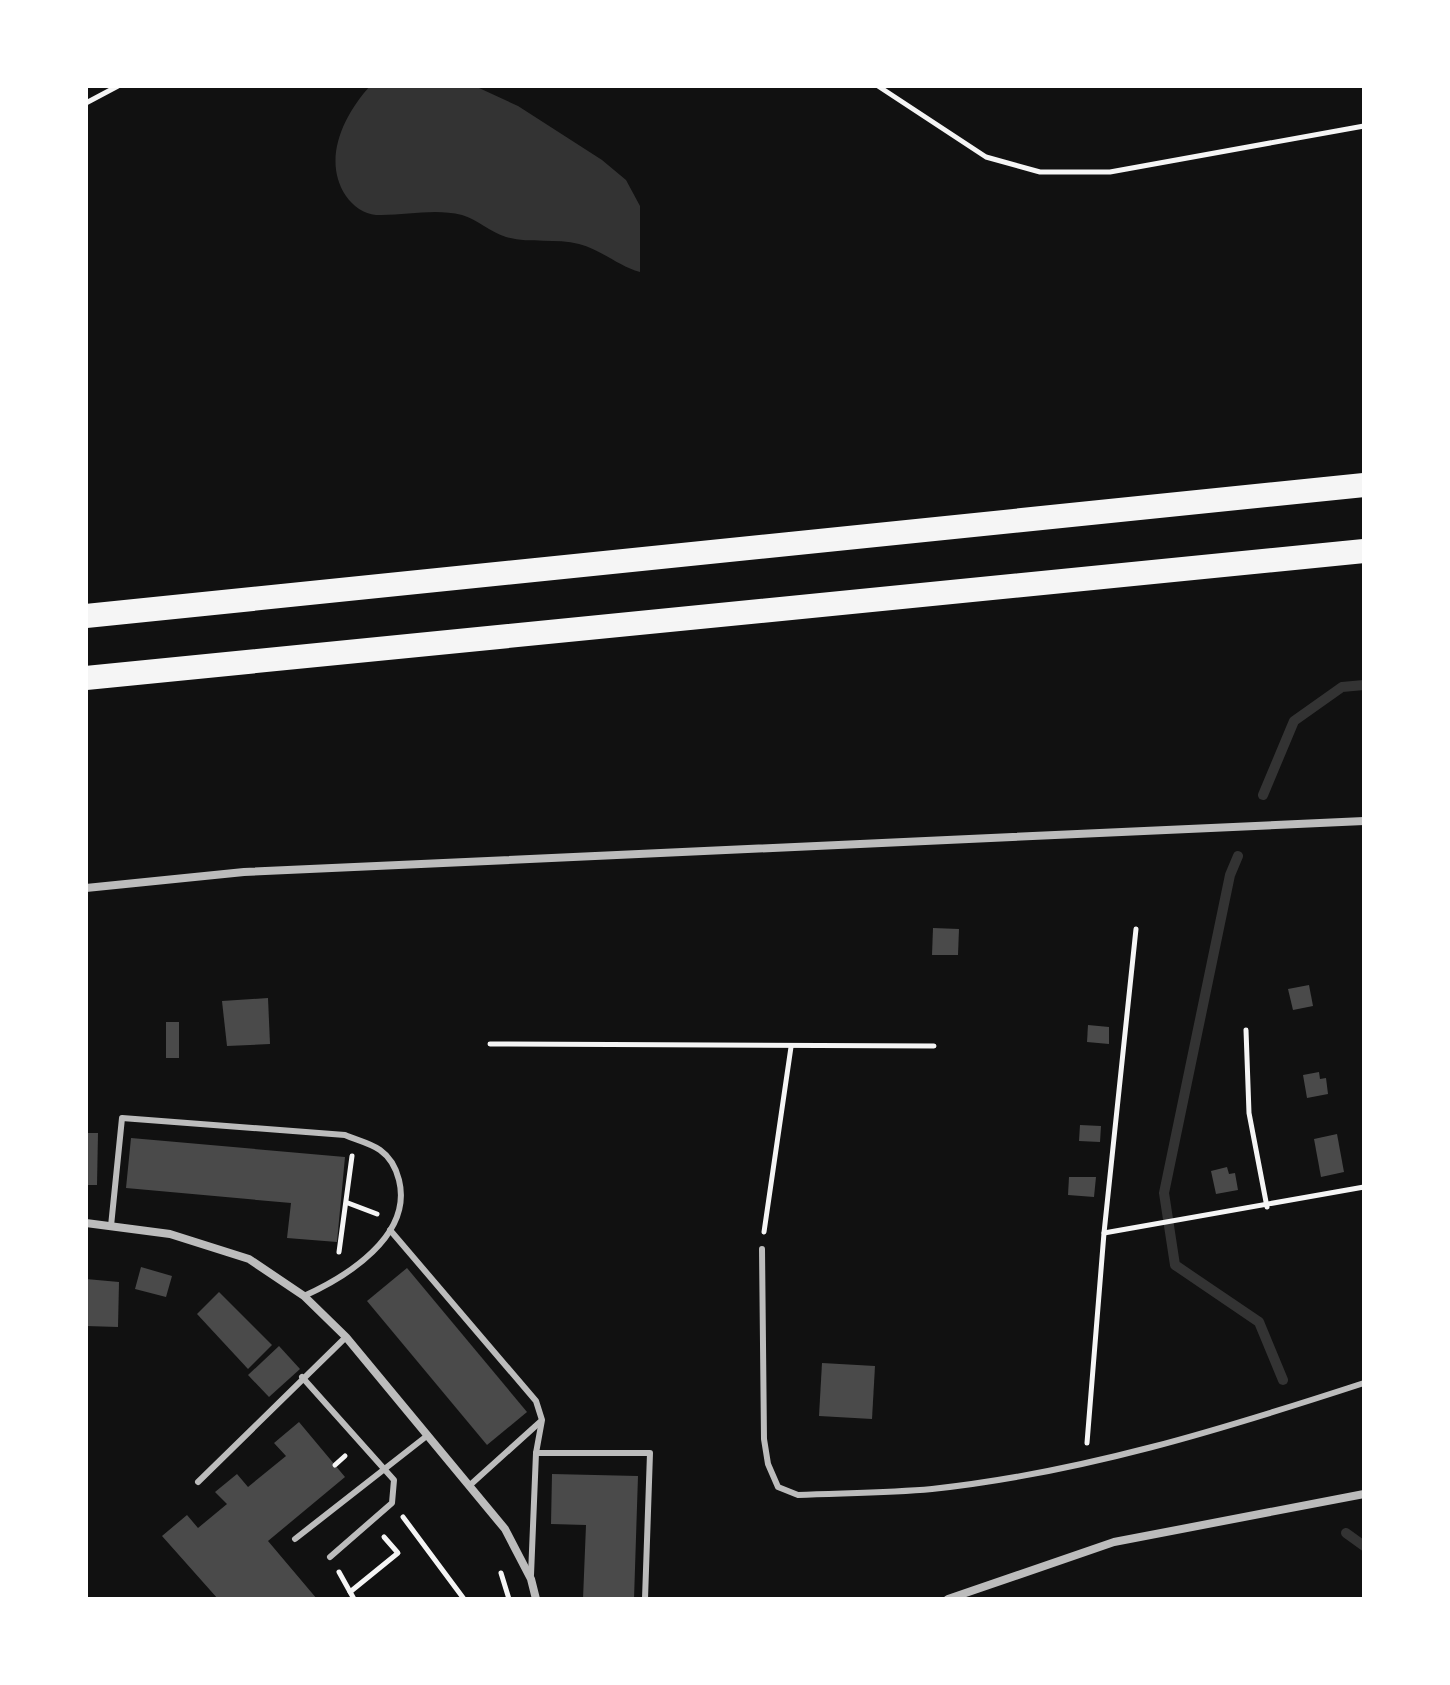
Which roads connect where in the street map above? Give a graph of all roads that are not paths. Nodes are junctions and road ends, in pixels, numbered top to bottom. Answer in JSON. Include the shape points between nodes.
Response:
{"nodes":[{"id":1,"x":1364,"y":485,"type":"edge"},
{"id":2,"x":1364,"y":551,"type":"edge"},
{"id":3,"x":86,"y":616,"type":"edge"},
{"id":4,"x":86,"y":678,"type":"edge"},
{"id":5,"x":1364,"y":821,"type":"edge"},
{"id":6,"x":86,"y":888,"type":"edge"},
{"id":7,"x":86,"y":1223,"type":"edge"},
{"id":8,"x":111,"y":1226,"type":"junction"},
{"id":9,"x":390,"y":1230,"type":"junction"},
{"id":10,"x":762,"y":1249,"type":"road end"},
{"id":11,"x":304,"y":1296,"type":"junction"},
{"id":12,"x":346,"y":1337,"type":"junction"},
{"id":13,"x":302,"y":1377,"type":"junction"},
{"id":14,"x":1364,"y":1383,"type":"edge"},
{"id":15,"x":542,"y":1420,"type":"junction"},
{"id":16,"x":428,"y":1435,"type":"junction"},
{"id":17,"x":536,"y":1453,"type":"junction"},
{"id":18,"x":384,"y":1467,"type":"junction"},
{"id":19,"x":198,"y":1482,"type":"dead end"},
{"id":20,"x":469,"y":1486,"type":"junction"},
{"id":21,"x":1364,"y":1494,"type":"edge"},
{"id":22,"x":295,"y":1539,"type":"dead end"},
{"id":23,"x":330,"y":1557,"type":"dead end"},
{"id":24,"x":531,"y":1579,"type":"junction"},
{"id":25,"x":536,"y":1599,"type":"edge"},
{"id":26,"x":645,"y":1599,"type":"edge"},
{"id":27,"x":948,"y":1599,"type":"edge"}],
"edges":[{"from":1,"to":3,"type":"highway"},
{"from":2,"to":4,"type":"highway"},
{"from":5,"to":6,"type":"street","via":[[244,872]]},
{"from":7,"to":8,"type":"street"},
{"from":8,"to":9,"type":"lane","via":[[122,1118],[345,1135],[392,1162],[402,1190]]},
{"from":8,"to":11,"type":"street","via":[[170,1234],[249,1259]]},
{"from":9,"to":11,"type":"lane","via":[[370,1255],[338,1280]]},
{"from":9,"to":15,"type":"lane","via":[[536,1401]]},
{"from":10,"to":14,"type":"lane","via":[[764,1439],[778,1487],[798,1495],[932,1489],[1085,1464],[1201,1436]]},
{"from":11,"to":12,"type":"street"},
{"from":12,"to":13,"type":"lane"},
{"from":12,"to":16,"type":"street"},
{"from":13,"to":18,"type":"lane"},
{"from":13,"to":19,"type":"lane"},
{"from":15,"to":17,"type":"lane"},
{"from":15,"to":20,"type":"lane"},
{"from":16,"to":18,"type":"lane"},
{"from":16,"to":20,"type":"street"},
{"from":17,"to":24,"type":"lane"},
{"from":17,"to":26,"type":"lane","via":[[650,1453]]},
{"from":18,"to":22,"type":"lane"},
{"from":18,"to":23,"type":"lane","via":[[394,1480],[392,1503]]},
{"from":20,"to":24,"type":"street","via":[[505,1529]]},
{"from":21,"to":27,"type":"street","via":[[1114,1542]]},
{"from":24,"to":25,"type":"street"}]}
